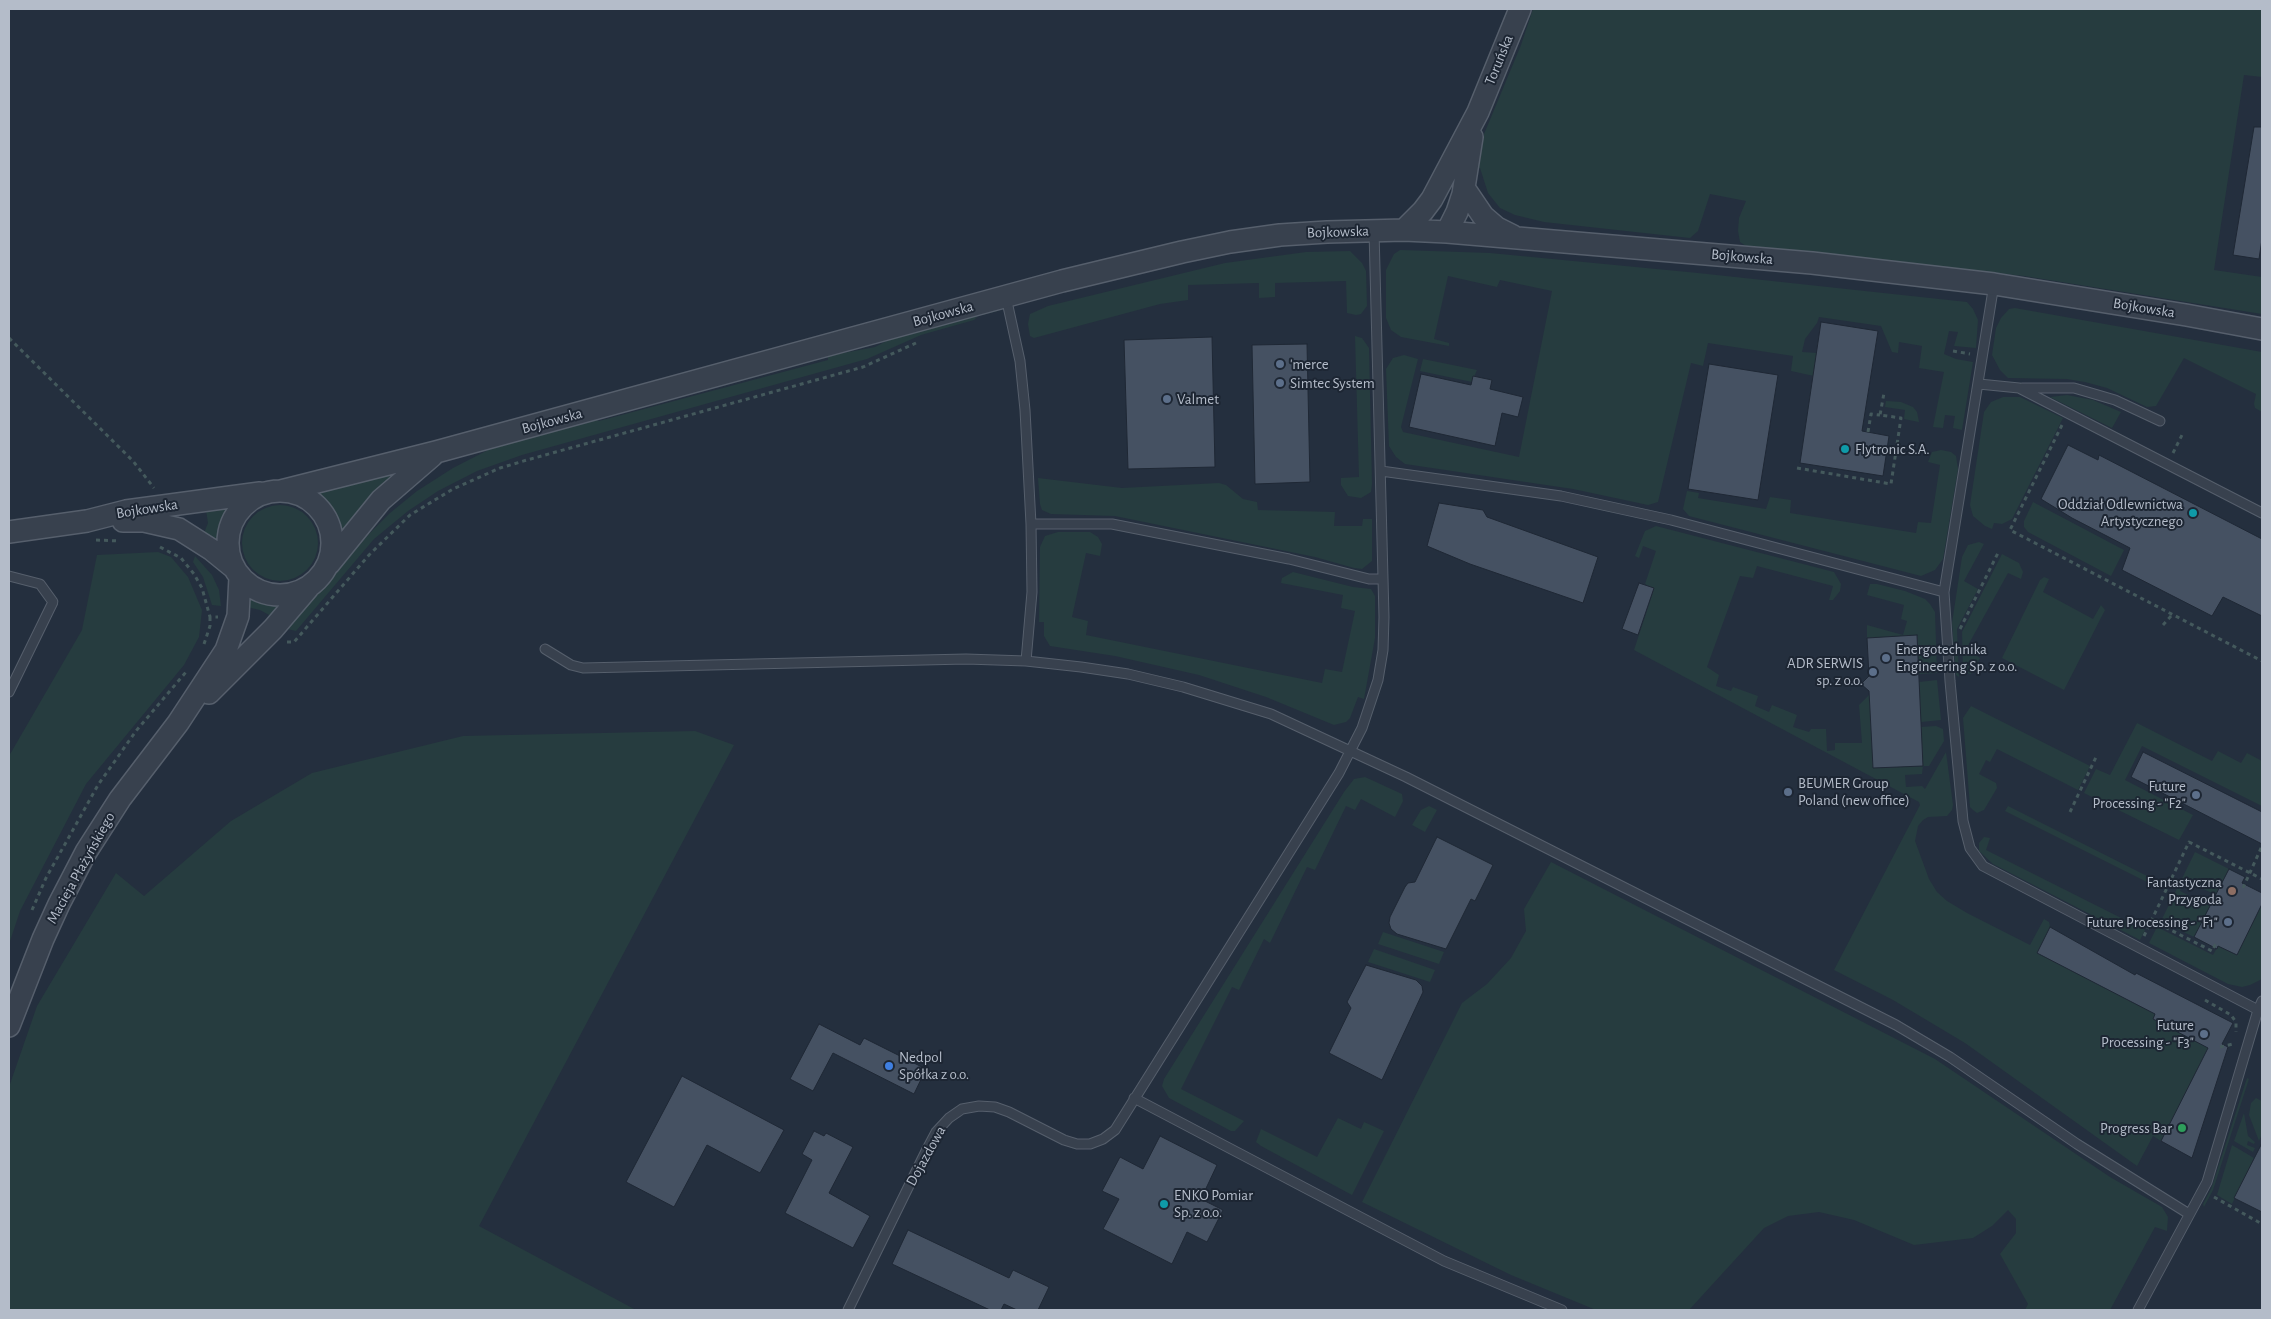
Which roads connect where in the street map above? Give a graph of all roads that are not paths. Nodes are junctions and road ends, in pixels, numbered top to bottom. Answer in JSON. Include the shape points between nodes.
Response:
{"nodes":[{"id":1,"x":1520,"y":9,"type":"edge"},
{"id":2,"x":1478,"y":112,"type":"junction"},
{"id":3,"x":1441,"y":182,"type":"junction"},
{"id":4,"x":1464,"y":188,"type":"junction"},
{"id":5,"x":1404,"y":230,"type":"junction"},
{"id":6,"x":1374,"y":231,"type":"junction"},
{"id":7,"x":1447,"y":232,"type":"junction"},
{"id":8,"x":1515,"y":237,"type":"junction"},
{"id":9,"x":1994,"y":284,"type":"junction"},
{"id":10,"x":1006,"y":297,"type":"junction"},
{"id":11,"x":2262,"y":329,"type":"edge"},
{"id":12,"x":1978,"y":384,"type":"junction"},
{"id":13,"x":2019,"y":388,"type":"junction"},
{"id":14,"x":2160,"y":421,"type":"dead end"},
{"id":15,"x":436,"y":452,"type":"junction"},
{"id":16,"x":1381,"y":471,"type":"junction"},
{"id":17,"x":274,"y":492,"type":"junction"},
{"id":18,"x":2262,"y":513,"type":"edge"},
{"id":19,"x":1031,"y":524,"type":"junction"},
{"id":20,"x":91,"y":530,"type":"junction"},
{"id":21,"x":9,"y":532,"type":"edge"},
{"id":22,"x":329,"y":564,"type":"junction"},
{"id":23,"x":236,"y":572,"type":"junction"},
{"id":24,"x":9,"y":576,"type":"edge"},
{"id":25,"x":1383,"y":579,"type":"junction"},
{"id":26,"x":309,"y":588,"type":"junction"},
{"id":27,"x":1944,"y":592,"type":"junction"},
{"id":28,"x":545,"y":649,"type":"dead end"},
{"id":29,"x":1026,"y":661,"type":"junction"},
{"id":30,"x":9,"y":692,"type":"edge"},
{"id":31,"x":178,"y":724,"type":"junction"},
{"id":32,"x":1351,"y":750,"type":"junction"},
{"id":33,"x":2262,"y":1001,"type":"edge"},
{"id":34,"x":2260,"y":1011,"type":"edge"},
{"id":35,"x":9,"y":1026,"type":"edge"},
{"id":36,"x":1134,"y":1098,"type":"junction"},
{"id":37,"x":2190,"y":1214,"type":"junction"},
{"id":38,"x":848,"y":1310,"type":"edge"},
{"id":39,"x":1562,"y":1310,"type":"edge"},
{"id":40,"x":2138,"y":1310,"type":"edge"}],
"edges":[{"from":1,"to":2,"type":"street","name":"Toruńska"},
{"from":2,"to":3,"type":"street","name":"Toruńska"},
{"from":2,"to":4,"type":"street","name":"Toruńska"},
{"from":3,"to":5,"type":"street","name":"Toruńska","via":[[1423,211]]},
{"from":3,"to":7,"type":"street","name":"Toruńska","via":[[1439,210],[1441,223]]},
{"from":4,"to":7,"type":"street","name":"Toruńska"},
{"from":4,"to":8,"type":"street","via":[[1483,216]]},
{"from":5,"to":6,"type":"street","name":"Bojkowska"},
{"from":5,"to":7,"type":"street","name":"Bojkowska"},
{"from":6,"to":10,"type":"street","name":"Bojkowska","via":[[1280,235],[1230,242]]},
{"from":6,"to":16,"type":"lane","name":"Dojazdowa"},
{"from":7,"to":8,"type":"street","name":"Bojkowska"},
{"from":8,"to":9,"type":"street","name":"Bojkowska","via":[[1812,263]]},
{"from":9,"to":11,"type":"street","name":"Bojkowska"},
{"from":9,"to":12,"type":"lane"},
{"from":10,"to":15,"type":"street","name":"Bojkowska"},
{"from":10,"to":19,"type":"lane","via":[[1020,361]]},
{"from":12,"to":13,"type":"lane"},
{"from":12,"to":27,"type":"lane"},
{"from":13,"to":14,"type":"lane","via":[[2074,388],[2115,400]]},
{"from":13,"to":18,"type":"lane"},
{"from":15,"to":17,"type":"street","name":"Bojkowska"},
{"from":15,"to":22,"type":"street","name":"Bojkowska","via":[[381,500]]},
{"from":16,"to":25,"type":"lane","name":"Dojazdowa"},
{"from":16,"to":27,"type":"lane","via":[[1561,496],[1671,520]]},
{"from":17,"to":20,"type":"street","name":"Bojkowska","via":[[126,511]]},
{"from":17,"to":22,"type":"street","via":[[302,496],[320,509],[332,535]]},
{"from":17,"to":23,"type":"street","via":[[252,499],[232,522],[228,552]]},
{"from":19,"to":25,"type":"lane","via":[[1112,524],[1289,559],[1368,579]]},
{"from":19,"to":29,"type":"lane","via":[[1032,592]]},
{"from":20,"to":21,"type":"street","name":"Bojkowska"},
{"from":20,"to":23,"type":"street","name":"Bojkowska","via":[[144,521],[179,529],[212,550]]},
{"from":22,"to":26,"type":"street"},
{"from":23,"to":26,"type":"street","via":[[251,587],[264,594],[280,596]]},
{"from":23,"to":31,"type":"street","name":"Macieja Płażyńskiego","via":[[238,616],[226,650]]},
{"from":24,"to":30,"type":"lane","via":[[40,584],[53,602]]},
{"from":25,"to":32,"type":"lane","name":"Dojazdowa","via":[[1383,633],[1378,680]]},
{"from":26,"to":31,"type":"street","name":"Macieja Płażyńskiego","via":[[273,629]]},
{"from":27,"to":34,"type":"lane","via":[[1963,821],[1970,848],[1983,866]]},
{"from":28,"to":29,"type":"lane","via":[[571,665],[583,668],[966,659]]},
{"from":29,"to":32,"type":"lane","via":[[1081,666],[1183,686],[1271,714]]},
{"from":31,"to":35,"type":"street","name":"Macieja Płażyńskiego","via":[[120,799],[73,876],[43,939]]},
{"from":32,"to":36,"type":"lane","name":"Dojazdowa"},
{"from":32,"to":37,"type":"lane","via":[[1896,1025]]},
{"from":33,"to":34,"type":"lane"},
{"from":34,"to":37,"type":"lane","via":[[2207,1182]]},
{"from":36,"to":38,"type":"lane","name":"Dojazdowa","via":[[1115,1130],[1090,1144],[1064,1140],[995,1107],[962,1109],[949,1118],[927,1149]]},
{"from":36,"to":39,"type":"lane","via":[[1444,1261]]},
{"from":37,"to":40,"type":"lane"}]}
